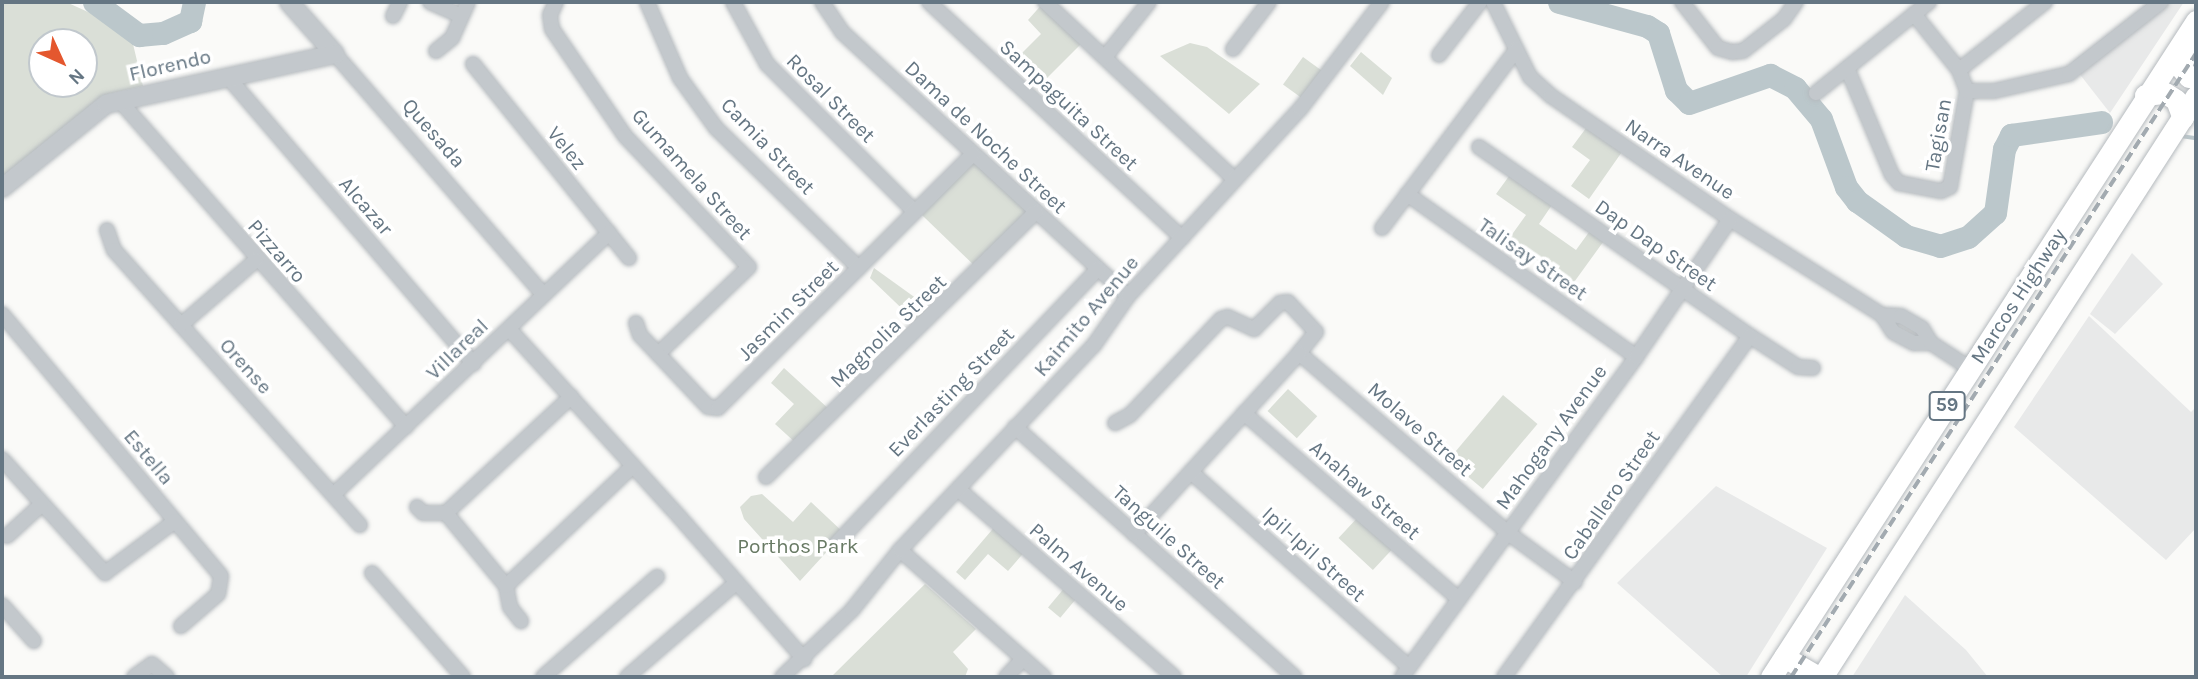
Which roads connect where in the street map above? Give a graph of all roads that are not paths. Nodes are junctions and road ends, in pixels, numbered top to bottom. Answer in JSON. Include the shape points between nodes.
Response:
{"nodes":[{"id":1,"x":289,"y":2,"type":"edge"},
{"id":2,"x":400,"y":2,"type":"edge"},
{"id":3,"x":430,"y":2,"type":"edge"},
{"id":4,"x":468,"y":2,"type":"edge"},
{"id":5,"x":556,"y":2,"type":"edge"},
{"id":6,"x":647,"y":2,"type":"edge"},
{"id":7,"x":733,"y":2,"type":"edge"},
{"id":8,"x":822,"y":2,"type":"edge"},
{"id":9,"x":929,"y":2,"type":"edge"},
{"id":10,"x":1045,"y":2,"type":"edge"},
{"id":11,"x":1149,"y":2,"type":"edge"},
{"id":12,"x":1269,"y":2,"type":"edge"},
{"id":13,"x":1382,"y":2,"type":"edge"},
{"id":14,"x":1480,"y":2,"type":"edge"},
{"id":15,"x":1493,"y":2,"type":"edge"},
{"id":16,"x":1682,"y":2,"type":"edge"},
{"id":17,"x":1796,"y":2,"type":"edge"},
{"id":18,"x":1929,"y":2,"type":"edge"},
{"id":19,"x":2045,"y":2,"type":"edge"},
{"id":20,"x":2161,"y":2,"type":"edge"},
{"id":21,"x":1914,"y":13,"type":"junction"},
{"id":22,"x":393,"y":16,"type":"dead end"},
{"id":23,"x":460,"y":16,"type":"junction"},
{"id":24,"x":2196,"y":21,"type":"edge"},
{"id":25,"x":2196,"y":36,"type":"edge"},
{"id":26,"x":1233,"y":49,"type":"dead end"},
{"id":27,"x":1516,"y":50,"type":"junction"},
{"id":28,"x":436,"y":51,"type":"dead end"},
{"id":29,"x":335,"y":54,"type":"junction"},
{"id":30,"x":1439,"y":55,"type":"dead end"},
{"id":31,"x":1105,"y":57,"type":"junction"},
{"id":32,"x":472,"y":64,"type":"dead end"},
{"id":33,"x":1847,"y":68,"type":"junction"},
{"id":34,"x":1959,"y":70,"type":"junction"},
{"id":35,"x":227,"y":76,"type":"junction"},
{"id":36,"x":2196,"y":77,"type":"edge"},
{"id":37,"x":1967,"y":91,"type":"junction"},
{"id":38,"x":1816,"y":93,"type":"dead end"},
{"id":39,"x":2146,"y":95,"type":"junction"},
{"id":40,"x":2196,"y":96,"type":"edge"},
{"id":41,"x":119,"y":100,"type":"junction"},
{"id":42,"x":2175,"y":130,"type":"junction"},
{"id":43,"x":1479,"y":147,"type":"dead end"},
{"id":44,"x":973,"y":154,"type":"junction"},
{"id":45,"x":1235,"y":180,"type":"junction"},
{"id":46,"x":2,"y":188,"type":"edge"},
{"id":47,"x":1407,"y":194,"type":"junction"},
{"id":48,"x":915,"y":212,"type":"junction"},
{"id":49,"x":1036,"y":212,"type":"junction"},
{"id":50,"x":1730,"y":219,"type":"junction"},
{"id":51,"x":1382,"y":228,"type":"dead end"},
{"id":52,"x":107,"y":230,"type":"dead end"},
{"id":53,"x":609,"y":233,"type":"junction"},
{"id":54,"x":1182,"y":238,"type":"junction"},
{"id":55,"x":629,"y":258,"type":"dead end"},
{"id":56,"x":256,"y":260,"type":"junction"},
{"id":57,"x":859,"y":268,"type":"junction"},
{"id":58,"x":1098,"y":269,"type":"junction"},
{"id":59,"x":1681,"y":288,"type":"junction"},
{"id":60,"x":543,"y":294,"type":"junction"},
{"id":61,"x":1128,"y":296,"type":"junction"},
{"id":62,"x":2,"y":314,"type":"edge"},
{"id":63,"x":636,"y":323,"type":"dead end"},
{"id":64,"x":181,"y":326,"type":"junction"},
{"id":65,"x":509,"y":329,"type":"junction"},
{"id":66,"x":1750,"y":336,"type":"junction"},
{"id":67,"x":1299,"y":352,"type":"junction"},
{"id":68,"x":658,"y":354,"type":"junction"},
{"id":69,"x":1636,"y":356,"type":"junction"},
{"id":70,"x":474,"y":364,"type":"junction"},
{"id":71,"x":1813,"y":369,"type":"dead end"},
{"id":72,"x":1971,"y":369,"type":"junction"},
{"id":73,"x":570,"y":397,"type":"junction"},
{"id":74,"x":1244,"y":413,"type":"junction"},
{"id":75,"x":1115,"y":423,"type":"dead end"},
{"id":76,"x":405,"y":427,"type":"junction"},
{"id":77,"x":1016,"y":427,"type":"junction"},
{"id":78,"x":2,"y":459,"type":"edge"},
{"id":79,"x":633,"y":466,"type":"junction"},
{"id":80,"x":1191,"y":471,"type":"junction"},
{"id":81,"x":766,"y":477,"type":"dead end"},
{"id":82,"x":958,"y":489,"type":"junction"},
{"id":83,"x":333,"y":495,"type":"junction"},
{"id":84,"x":41,"y":505,"type":"junction"},
{"id":85,"x":417,"y":507,"type":"dead end"},
{"id":86,"x":446,"y":513,"type":"junction"},
{"id":87,"x":175,"y":521,"type":"junction"},
{"id":88,"x":360,"y":525,"type":"dead end"},
{"id":89,"x":1507,"y":533,"type":"junction"},
{"id":90,"x":1134,"y":534,"type":"junction"},
{"id":91,"x":8,"y":536,"type":"dead end"},
{"id":92,"x":835,"y":545,"type":"dead end"},
{"id":93,"x":900,"y":550,"type":"junction"},
{"id":94,"x":372,"y":573,"type":"dead end"},
{"id":95,"x":657,"y":577,"type":"dead end"},
{"id":96,"x":737,"y":582,"type":"junction"},
{"id":97,"x":1576,"y":582,"type":"junction"},
{"id":98,"x":506,"y":586,"type":"junction"},
{"id":99,"x":1459,"y":599,"type":"junction"},
{"id":100,"x":2,"y":605,"type":"edge"},
{"id":101,"x":521,"y":621,"type":"dead end"},
{"id":102,"x":181,"y":626,"type":"dead end"},
{"id":103,"x":34,"y":641,"type":"dead end"},
{"id":104,"x":1784,"y":657,"type":"junction"},
{"id":105,"x":804,"y":659,"type":"junction"},
{"id":106,"x":1023,"y":659,"type":"junction"},
{"id":107,"x":1405,"y":672,"type":"edge"},
{"id":108,"x":134,"y":677,"type":"edge"},
{"id":109,"x":167,"y":677,"type":"edge"},
{"id":110,"x":463,"y":677,"type":"edge"},
{"id":111,"x":543,"y":677,"type":"edge"},
{"id":112,"x":627,"y":677,"type":"edge"},
{"id":113,"x":782,"y":677,"type":"edge"},
{"id":114,"x":1006,"y":677,"type":"edge"},
{"id":115,"x":1044,"y":677,"type":"edge"},
{"id":116,"x":1174,"y":677,"type":"edge"},
{"id":117,"x":1295,"y":677,"type":"edge"},
{"id":118,"x":1504,"y":677,"type":"edge"},
{"id":119,"x":1771,"y":677,"type":"edge"},
{"id":120,"x":1820,"y":677,"type":"edge"}],
"edges":[{"from":1,"to":29,"type":"street","name":"Quesada"},
{"from":2,"to":22,"type":"street"},
{"from":3,"to":23,"type":"street"},
{"from":4,"to":23,"type":"street"},
{"from":5,"to":68,"type":"street","name":"Gumamela Street","via":[[550,15],[552,29],[625,136],[749,267]]},
{"from":6,"to":57,"type":"street","name":"Camia Street","via":[[681,78],[716,128]]},
{"from":7,"to":48,"type":"street","name":"Rosal Street","via":[[767,64]]},
{"from":8,"to":44,"type":"street","name":"Dama de Noche Street","via":[[842,32]]},
{"from":9,"to":54,"type":"street","name":"Sampaguita Street"},
{"from":10,"to":31,"type":"street"},
{"from":11,"to":31,"type":"street"},
{"from":12,"to":26,"type":"street"},
{"from":13,"to":45,"type":"street","name":"Kaimito Avenue","via":[[1301,108]]},
{"from":14,"to":30,"type":"street"},
{"from":15,"to":27,"type":"street","name":"Narra Avenue","via":[[1508,25]]},
{"from":16,"to":17,"type":"street","via":[[1718,48],[1732,52],[1743,51],[1784,19]]},
{"from":18,"to":21,"type":"street"},
{"from":19,"to":34,"type":"street"},
{"from":20,"to":37,"type":"street","via":[[2069,74],[1994,91]]},
{"from":21,"to":33,"type":"street"},
{"from":21,"to":34,"type":"street","name":"Tagisan"},
{"from":23,"to":28,"type":"street","via":[[452,38]]},
{"from":24,"to":39,"type":"main road","name":"Marcos Highway","number":"59"},
{"from":25,"to":36,"type":"main road","via":[[2180,61],[2183,73]]},
{"from":27,"to":47,"type":"street"},
{"from":27,"to":50,"type":"street","name":"Narra Avenue","via":[[1530,77],[1550,96]]},
{"from":29,"to":35,"type":"street","name":"Florendo"},
{"from":29,"to":60,"type":"street","name":"Quesada"},
{"from":31,"to":45,"type":"street"},
{"from":32,"to":53,"type":"street","name":"Velez"},
{"from":33,"to":37,"type":"street","name":"Tagisan","via":[[1899,183],[1941,191],[1950,187]]},
{"from":33,"to":38,"type":"street"},
{"from":34,"to":37,"type":"street","name":"Tagisan"},
{"from":35,"to":41,"type":"street","name":"Florendo"},
{"from":35,"to":70,"type":"street","name":"Alcazar"},
{"from":39,"to":42,"type":"main road","via":[[2165,93],[2176,100]]},
{"from":39,"to":72,"type":"main road","name":"Marcos Highway","number":"59"},
{"from":40,"to":42,"type":"main road","name":"Marcos Highway","number":"59"},
{"from":41,"to":46,"type":"street","name":"Florendo","via":[[94,112]]},
{"from":41,"to":56,"type":"street","name":"Pizzarro"},
{"from":42,"to":120,"type":"main road","name":"Marcos Highway","number":"59"},
{"from":43,"to":59,"type":"street","name":"Dap Dap Street"},
{"from":44,"to":48,"type":"street","name":"Jasmin Street"},
{"from":44,"to":49,"type":"street","name":"Dama de Noche Street"},
{"from":45,"to":54,"type":"street","name":"Kaimito Avenue"},
{"from":47,"to":51,"type":"street"},
{"from":47,"to":69,"type":"street","name":"Talisay Street"},
{"from":48,"to":57,"type":"street","name":"Jasmin Street"},
{"from":49,"to":58,"type":"street","name":"Dama de Noche Street"},
{"from":49,"to":81,"type":"street","name":"Magnolia Street"},
{"from":50,"to":59,"type":"street","name":"Mahogany Avenue"},
{"from":50,"to":72,"type":"street","name":"Narra Avenue","via":[[1882,315],[1922,328],[1931,343]]},
{"from":52,"to":64,"type":"street","name":"Orense","via":[[114,250]]},
{"from":53,"to":55,"type":"street","name":"Velez"},
{"from":53,"to":60,"type":"street","name":"Villareal"},
{"from":54,"to":61,"type":"street","name":"Kaimito Avenue"},
{"from":56,"to":64,"type":"street"},
{"from":56,"to":76,"type":"street","name":"Pizzarro"},
{"from":57,"to":68,"type":"street","name":"Jasmin Street","via":[[718,408],[708,407]]},
{"from":58,"to":61,"type":"street","name":"Dama de Noche Street"},
{"from":58,"to":92,"type":"street","name":"Everlasting Street"},
{"from":59,"to":66,"type":"street","name":"Dap Dap Street"},
{"from":59,"to":69,"type":"street","name":"Mahogany Avenue"},
{"from":60,"to":65,"type":"street","name":"Villareal"},
{"from":61,"to":77,"type":"street","name":"Kaimito Avenue","via":[[1094,345]]},
{"from":62,"to":87,"type":"street","name":"Estella"},
{"from":63,"to":68,"type":"street","name":"Jasmin Street"},
{"from":64,"to":83,"type":"street","name":"Orense"},
{"from":65,"to":70,"type":"street","name":"Villareal"},
{"from":65,"to":73,"type":"street"},
{"from":66,"to":71,"type":"street","name":"Dap Dap Street","via":[[1798,368]]},
{"from":66,"to":97,"type":"street","name":"Caballero Street"},
{"from":67,"to":74,"type":"street"},
{"from":67,"to":75,"type":"street","via":[[1316,332],[1288,303],[1280,303],[1254,329],[1228,317],[1221,319],[1130,415]]},
{"from":67,"to":89,"type":"street","name":"Molave Street"},
{"from":69,"to":89,"type":"street","name":"Mahogany Avenue"},
{"from":70,"to":76,"type":"street","name":"Villareal"},
{"from":72,"to":104,"type":"main road","name":"Marcos Highway","number":"59"},
{"from":73,"to":79,"type":"street"},
{"from":73,"to":86,"type":"street"},
{"from":74,"to":80,"type":"street"},
{"from":74,"to":99,"type":"street","name":"Anahaw Street"},
{"from":76,"to":83,"type":"street","name":"Villareal"},
{"from":77,"to":82,"type":"street","name":"Kaimito Avenue"},
{"from":77,"to":90,"type":"street","name":"Tanguile Street"},
{"from":78,"to":84,"type":"street"},
{"from":79,"to":96,"type":"street"},
{"from":79,"to":98,"type":"street"},
{"from":80,"to":90,"type":"street"},
{"from":80,"to":107,"type":"street","name":"Ipil-Ipil Street"},
{"from":82,"to":93,"type":"street","name":"Kaimito Avenue"},
{"from":82,"to":116,"type":"street","name":"Palm Avenue"},
{"from":83,"to":88,"type":"street","name":"Orense"},
{"from":84,"to":87,"type":"street","via":[[105,573]]},
{"from":84,"to":91,"type":"street"},
{"from":85,"to":86,"type":"street","via":[[423,513]]},
{"from":86,"to":98,"type":"street"},
{"from":87,"to":102,"type":"street","name":"Estella","via":[[221,576],[222,586]]},
{"from":89,"to":97,"type":"street","name":"Molave Street"},
{"from":89,"to":99,"type":"street","name":"Mahogany Avenue"},
{"from":90,"to":117,"type":"street","name":"Tanguile Street"},
{"from":93,"to":105,"type":"street","name":"Kaimito Avenue","via":[[852,610]]},
{"from":93,"to":106,"type":"street"},
{"from":94,"to":110,"type":"street"},
{"from":95,"to":111,"type":"street"},
{"from":96,"to":105,"type":"street"},
{"from":96,"to":112,"type":"street"},
{"from":97,"to":118,"type":"street","name":"Caballero Street"},
{"from":98,"to":101,"type":"street","via":[[510,607]]},
{"from":99,"to":107,"type":"street","name":"Mahogany Avenue"},
{"from":100,"to":103,"type":"street"},
{"from":104,"to":119,"type":"main road","name":"Marcos Highway","number":"59"},
{"from":104,"to":120,"type":"main road"},
{"from":105,"to":113,"type":"street","name":"Kaimito Avenue"},
{"from":106,"to":114,"type":"street"},
{"from":106,"to":115,"type":"street"},
{"from":108,"to":109,"type":"street","via":[[152,664]]}]}
